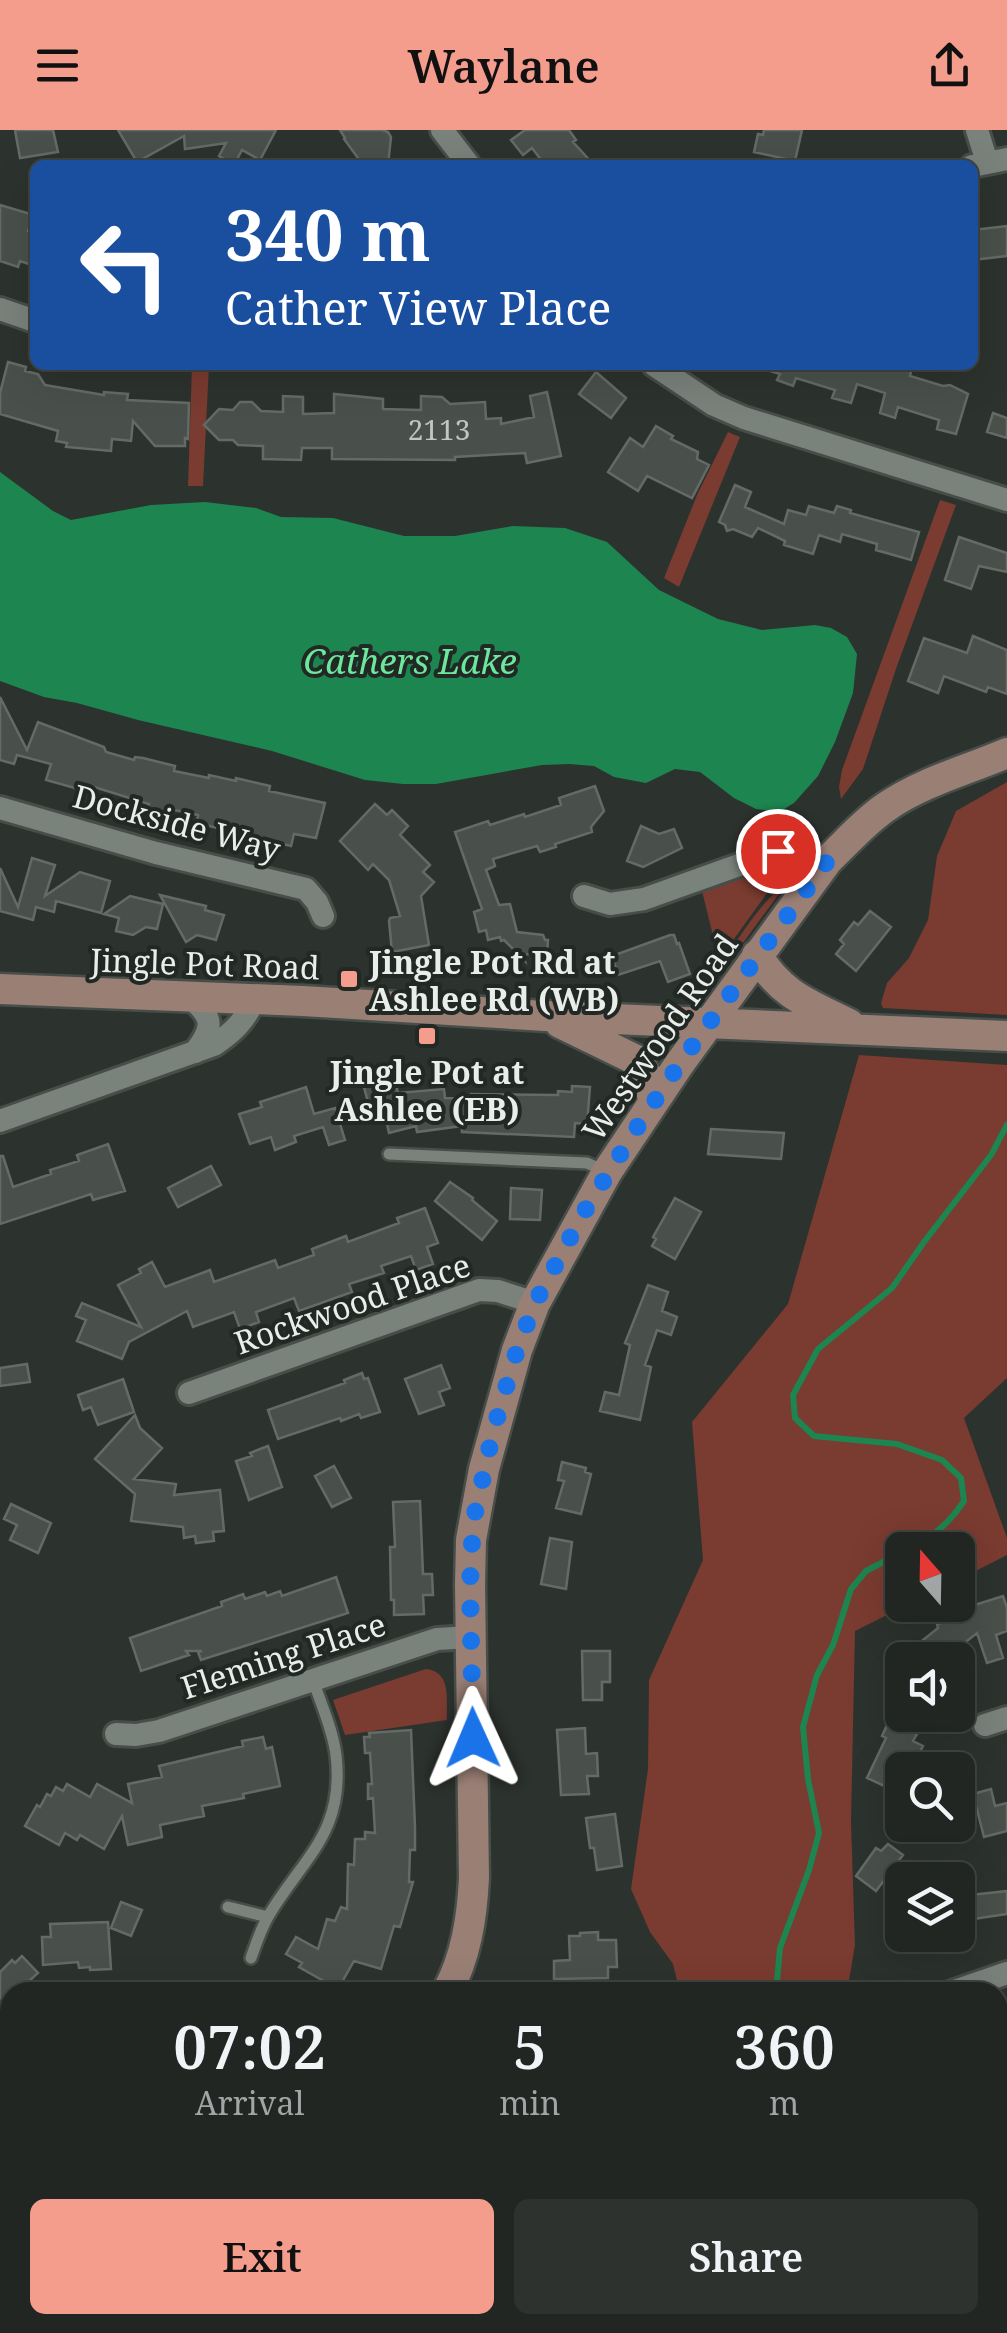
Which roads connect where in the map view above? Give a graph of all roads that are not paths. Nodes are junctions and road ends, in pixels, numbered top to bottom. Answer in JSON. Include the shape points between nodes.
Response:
{"nodes":[{"id":1,"x":977,"y":130,"type":"edge"},
{"id":2,"x":445,"y":131,"type":"edge"},
{"id":3,"x":465,"y":160,"type":"edge"},
{"id":4,"x":989,"y":163,"type":"edge"},
{"id":5,"x":0,"y":309,"type":"edge"},
{"id":6,"x":30,"y":319,"type":"edge"},
{"id":7,"x":662,"y":370,"type":"edge"},
{"id":8,"x":1007,"y":500,"type":"edge"},
{"id":9,"x":1007,"y":753,"type":"edge"},
{"id":10,"x":0,"y":808,"type":"edge"},
{"id":11,"x":828,"y":860,"type":"junction"},
{"id":12,"x":584,"y":896,"type":"dead end"},
{"id":13,"x":323,"y":916,"type":"dead end"},
{"id":14,"x":758,"y":955,"type":"junction"},
{"id":15,"x":0,"y":989,"type":"edge"},
{"id":16,"x":189,"y":997,"type":"junction"},
{"id":17,"x":255,"y":999,"type":"junction"},
{"id":18,"x":546,"y":1016,"type":"junction"},
{"id":19,"x":710,"y":1022,"type":"junction"},
{"id":20,"x":860,"y":1029,"type":"junction"},
{"id":21,"x":1007,"y":1036,"type":"edge"},
{"id":22,"x":195,"y":1052,"type":"junction"},
{"id":23,"x":653,"y":1103,"type":"junction"},
{"id":24,"x":0,"y":1122,"type":"edge"},
{"id":25,"x":389,"y":1154,"type":"dead end"},
{"id":26,"x":607,"y":1172,"type":"junction"},
{"id":27,"x":535,"y":1303,"type":"junction"},
{"id":28,"x":189,"y":1393,"type":"dead end"},
{"id":29,"x":471,"y":1637,"type":"junction"},
{"id":30,"x":313,"y":1680,"type":"junction"},
{"id":31,"x":116,"y":1734,"type":"dead end"},
{"id":32,"x":228,"y":1907,"type":"dead end"},
{"id":33,"x":268,"y":1917,"type":"junction"},
{"id":34,"x":251,"y":1958,"type":"dead end"},
{"id":35,"x":1007,"y":1973,"type":"edge"},
{"id":36,"x":451,"y":1982,"type":"edge"},
{"id":37,"x":981,"y":1982,"type":"edge"}],
"edges":[{"from":1,"to":4,"type":"street"},
{"from":2,"to":3,"type":"street"},
{"from":5,"to":6,"type":"street"},
{"from":7,"to":8,"type":"street","via":[[744,418]]},
{"from":9,"to":11,"type":"street","name":"Westwood Road","via":[[884,808]]},
{"from":10,"to":13,"type":"street","name":"Dockside Way","via":[[306,889]]},
{"from":11,"to":12,"type":"street","via":[[778,851],[644,899],[610,904]]},
{"from":11,"to":14,"type":"street","name":"Westwood Road"},
{"from":14,"to":19,"type":"street","name":"Westwood Road"},
{"from":14,"to":20,"type":"street","via":[[783,988]]},
{"from":15,"to":16,"type":"street","name":"Jingle Pot Road"},
{"from":16,"to":17,"type":"street","name":"Jingle Pot Road"},
{"from":16,"to":22,"type":"street","via":[[208,1019],[207,1036]]},
{"from":17,"to":18,"type":"street","name":"Jingle Pot Road"},
{"from":17,"to":22,"type":"street","via":[[232,1033]]},
{"from":18,"to":19,"type":"street","name":"Jingle Pot Road"},
{"from":18,"to":23,"type":"street","via":[[634,1059],[644,1068]]},
{"from":19,"to":20,"type":"street","name":"Jingle Pot Road"},
{"from":19,"to":23,"type":"street","name":"Westwood Road"},
{"from":20,"to":21,"type":"street","name":"Jingle Pot Road"},
{"from":22,"to":24,"type":"street"},
{"from":23,"to":26,"type":"street","name":"Westwood Road"},
{"from":25,"to":26,"type":"lane","via":[[588,1164]]},
{"from":26,"to":27,"type":"street","name":"Westwood Road"},
{"from":27,"to":28,"type":"street","name":"Rockwood Place","via":[[478,1290]]},
{"from":27,"to":29,"type":"street","name":"Westwood Road","via":[[476,1502]]},
{"from":29,"to":30,"type":"street","name":"Fleming Place","via":[[437,1639]]},
{"from":29,"to":36,"type":"street","name":"Westwood Road","via":[[474,1878],[463,1954]]},
{"from":30,"to":31,"type":"street","name":"Fleming Place","via":[[159,1731]]},
{"from":30,"to":33,"type":"lane","via":[[336,1751],[335,1798],[316,1850]]},
{"from":32,"to":33,"type":"lane"},
{"from":33,"to":34,"type":"lane"},
{"from":35,"to":37,"type":"street"}]}
